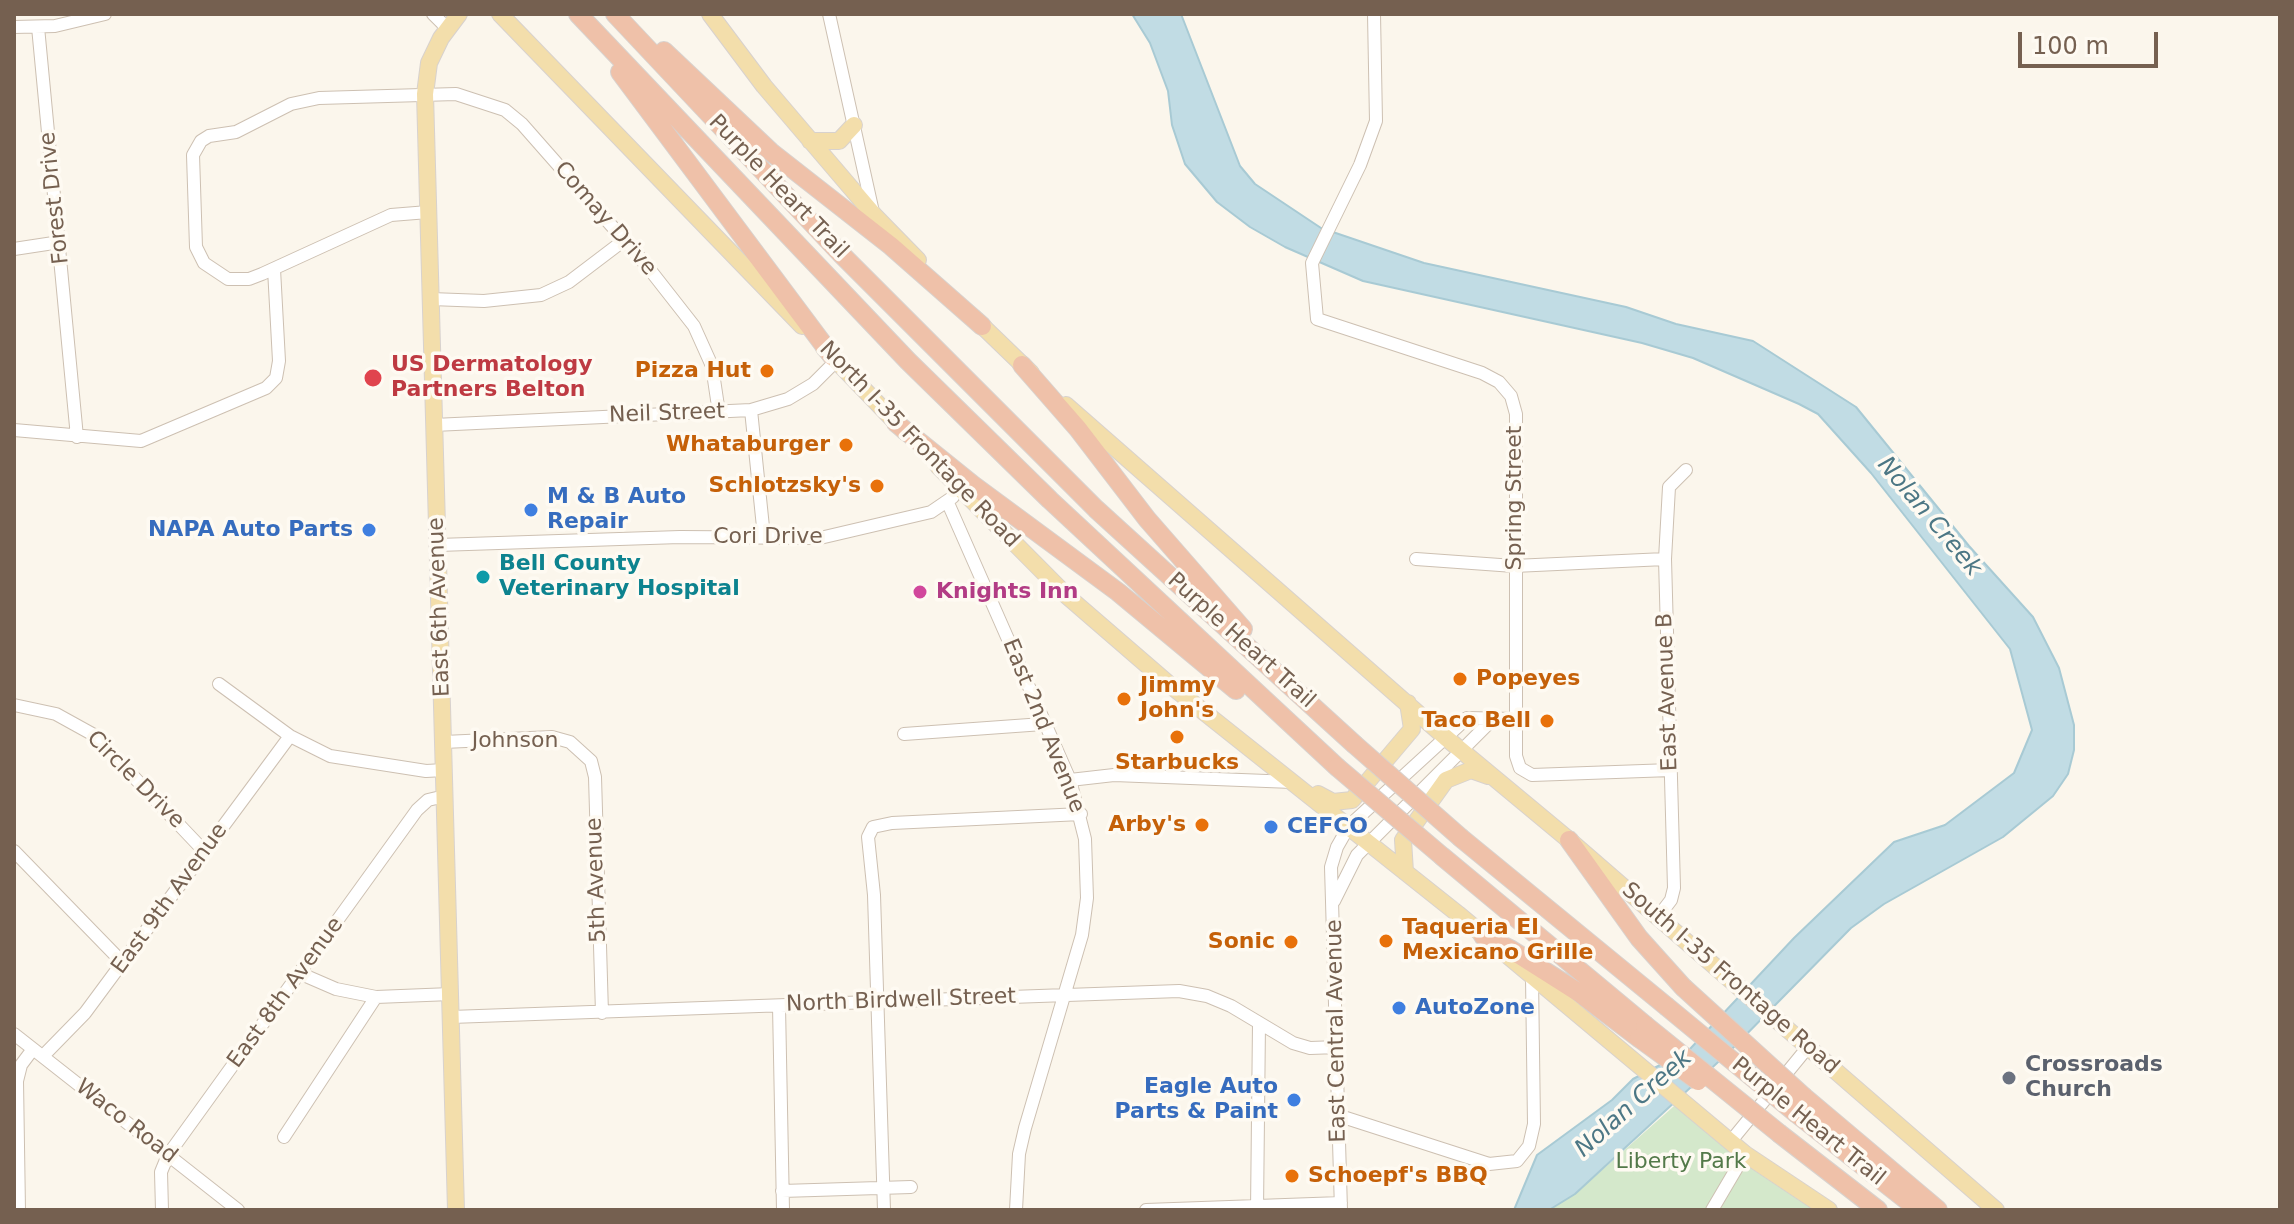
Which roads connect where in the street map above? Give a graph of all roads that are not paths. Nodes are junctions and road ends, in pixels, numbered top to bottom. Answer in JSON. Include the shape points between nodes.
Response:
{"nodes":[{"id":1,"x":105,"y":14,"type":"edge"},
{"id":2,"x":433,"y":14,"type":"edge"},
{"id":3,"x":459,"y":14,"type":"edge"},
{"id":4,"x":500,"y":14,"type":"edge"},
{"id":5,"x":615,"y":14,"type":"edge"},
{"id":6,"x":622,"y":14,"type":"edge"},
{"id":7,"x":710,"y":14,"type":"edge"},
{"id":8,"x":829,"y":14,"type":"edge"},
{"id":9,"x":1374,"y":14,"type":"edge"},
{"id":10,"x":581,"y":17,"type":"edge"},
{"id":11,"x":14,"y":27,"type":"edge"},
{"id":12,"x":38,"y":27,"type":"junction"},
{"id":13,"x":448,"y":29,"type":"junction"},
{"id":14,"x":425,"y":94,"type":"junction"},
{"id":15,"x":854,"y":125,"type":"junction"},
{"id":16,"x":810,"y":141,"type":"junction"},
{"id":17,"x":428,"y":212,"type":"junction"},
{"id":18,"x":874,"y":215,"type":"junction"},
{"id":19,"x":623,"y":241,"type":"junction"},
{"id":20,"x":60,"y":242,"type":"junction"},
{"id":21,"x":14,"y":249,"type":"edge"},
{"id":22,"x":274,"y":269,"type":"junction"},
{"id":23,"x":431,"y":299,"type":"junction"},
{"id":24,"x":982,"y":326,"type":"junction"},
{"id":25,"x":834,"y":358,"type":"junction"},
{"id":26,"x":1022,"y":365,"type":"junction"},
{"id":27,"x":751,"y":410,"type":"junction"},
{"id":28,"x":719,"y":413,"type":"junction"},
{"id":29,"x":896,"y":423,"type":"junction"},
{"id":30,"x":434,"y":425,"type":"junction"},
{"id":31,"x":14,"y":430,"type":"edge"},
{"id":32,"x":77,"y":437,"type":"junction"},
{"id":33,"x":1686,"y":470,"type":"dead end"},
{"id":34,"x":960,"y":488,"type":"junction"},
{"id":35,"x":948,"y":503,"type":"junction"},
{"id":36,"x":764,"y":537,"type":"junction"},
{"id":37,"x":438,"y":545,"type":"junction"},
{"id":38,"x":1416,"y":559,"type":"dead end"},
{"id":39,"x":1665,"y":559,"type":"junction"},
{"id":40,"x":1514,"y":566,"type":"junction"},
{"id":41,"x":219,"y":684,"type":"dead end"},
{"id":42,"x":1408,"y":702,"type":"junction"},
{"id":43,"x":14,"y":705,"type":"edge"},
{"id":44,"x":1311,"y":706,"type":"junction"},
{"id":45,"x":1494,"y":718,"type":"junction"},
{"id":46,"x":1515,"y":719,"type":"junction"},
{"id":47,"x":1043,"y":724,"type":"junction"},
{"id":48,"x":904,"y":734,"type":"dead end"},
{"id":49,"x":290,"y":736,"type":"junction"},
{"id":50,"x":1303,"y":737,"type":"junction"},
{"id":51,"x":1445,"y":737,"type":"junction"},
{"id":52,"x":444,"y":742,"type":"junction"},
{"id":53,"x":583,"y":750,"type":"joint"},
{"id":54,"x":1462,"y":751,"type":"junction"},
{"id":55,"x":444,"y":770,"type":"junction"},
{"id":56,"x":1671,"y":770,"type":"junction"},
{"id":57,"x":1070,"y":780,"type":"junction"},
{"id":58,"x":1295,"y":782,"type":"junction"},
{"id":59,"x":1513,"y":792,"type":"junction"},
{"id":60,"x":445,"y":796,"type":"junction"},
{"id":61,"x":1081,"y":814,"type":"junction"},
{"id":62,"x":1349,"y":826,"type":"junction"},
{"id":63,"x":1569,"y":840,"type":"junction"},
{"id":64,"x":1369,"y":842,"type":"junction"},
{"id":65,"x":14,"y":851,"type":"edge"},
{"id":66,"x":204,"y":851,"type":"junction"},
{"id":67,"x":1405,"y":872,"type":"junction"},
{"id":68,"x":1334,"y":901,"type":"junction"},
{"id":69,"x":1658,"y":917,"type":"junction"},
{"id":70,"x":1483,"y":936,"type":"junction"},
{"id":71,"x":123,"y":963,"type":"junction"},
{"id":72,"x":299,"y":973,"type":"junction"},
{"id":73,"x":1532,"y":977,"type":"junction"},
{"id":74,"x":451,"y":994,"type":"junction"},
{"id":75,"x":1066,"y":995,"type":"junction"},
{"id":76,"x":376,"y":997,"type":"junction"},
{"id":77,"x":878,"y":1003,"type":"junction"},
{"id":78,"x":779,"y":1006,"type":"junction"},
{"id":79,"x":602,"y":1013,"type":"junction"},
{"id":80,"x":451,"y":1017,"type":"junction"},
{"id":81,"x":1259,"y":1023,"type":"junction"},
{"id":82,"x":1642,"y":1031,"type":"junction"},
{"id":83,"x":14,"y":1034,"type":"edge"},
{"id":84,"x":1338,"y":1047,"type":"junction"},
{"id":85,"x":1808,"y":1047,"type":"junction"},
{"id":86,"x":38,"y":1052,"type":"junction"},
{"id":87,"x":1800,"y":1106,"type":"junction"},
{"id":88,"x":1340,"y":1116,"type":"junction"},
{"id":89,"x":1725,"y":1136,"type":"junction"},
{"id":90,"x":284,"y":1137,"type":"dead end"},
{"id":91,"x":1745,"y":1154,"type":"junction"},
{"id":92,"x":168,"y":1155,"type":"junction"},
{"id":93,"x":911,"y":1187,"type":"dead end"},
{"id":94,"x":883,"y":1189,"type":"junction"},
{"id":95,"x":782,"y":1191,"type":"junction"},
{"id":96,"x":1341,"y":1207,"type":"edge"},
{"id":97,"x":1257,"y":1208,"type":"edge"},
{"id":98,"x":19,"y":1210,"type":"edge"},
{"id":99,"x":162,"y":1210,"type":"edge"},
{"id":100,"x":238,"y":1210,"type":"edge"},
{"id":101,"x":456,"y":1210,"type":"edge"},
{"id":102,"x":783,"y":1210,"type":"edge"},
{"id":103,"x":884,"y":1210,"type":"edge"},
{"id":104,"x":1016,"y":1210,"type":"edge"},
{"id":105,"x":1146,"y":1210,"type":"edge"},
{"id":106,"x":1712,"y":1210,"type":"edge"},
{"id":107,"x":1829,"y":1210,"type":"edge"},
{"id":108,"x":1878,"y":1210,"type":"edge"},
{"id":109,"x":1919,"y":1210,"type":"edge"},
{"id":110,"x":1938,"y":1210,"type":"edge"},
{"id":111,"x":1996,"y":1210,"type":"edge"}],
"edges":[{"from":1,"to":12,"type":"street"},
{"from":2,"to":13,"type":"street"},
{"from":3,"to":13,"type":"main road","name":"East 6th Avenue"},
{"from":4,"to":25,"type":"main road","name":"North I-35 Frontage Road"},
{"from":5,"to":44,"type":"highway","name":"Purple Heart Trail","via":[[964,378],[1096,509]]},
{"from":6,"to":24,"type":"highway","via":[[771,152]]},
{"from":7,"to":16,"type":"main road"},
{"from":8,"to":15,"type":"street"},
{"from":9,"to":40,"type":"street","name":"Spring Street","via":[[1376,121],[1312,263],[1317,319],[1482,373],[1511,396],[1516,414]]},
{"from":10,"to":25,"type":"highway"},
{"from":10,"to":50,"type":"highway","name":"Purple Heart Trail","via":[[919,372]]},
{"from":11,"to":12,"type":"street"},
{"from":12,"to":20,"type":"street","name":"Forest Drive"},
{"from":13,"to":14,"type":"main road","name":"East 6th Avenue","via":[[429,63]]},
{"from":14,"to":17,"type":"main road","name":"East 6th Avenue"},
{"from":14,"to":19,"type":"street","name":"Comay Drive","via":[[472,97],[505,110]]},
{"from":14,"to":22,"type":"street","name":"Comay Drive","via":[[305,100],[236,132],[201,141],[193,155],[193,206],[196,247],[204,263],[215,273],[238,280]]},
{"from":15,"to":16,"type":"main road","via":[[839,141]]},
{"from":15,"to":18,"type":"street"},
{"from":16,"to":18,"type":"main road"},
{"from":17,"to":22,"type":"street","name":"Comay Drive","via":[[391,215]]},
{"from":17,"to":23,"type":"main road","name":"East 6th Avenue"},
{"from":18,"to":24,"type":"main road"},
{"from":19,"to":23,"type":"street","via":[[569,282],[541,295]]},
{"from":19,"to":28,"type":"street","name":"Comay Drive","via":[[676,301],[705,346]]},
{"from":20,"to":21,"type":"street"},
{"from":20,"to":32,"type":"street","name":"Forest Drive"},
{"from":22,"to":32,"type":"street","via":[[279,361],[272,383],[152,438]]},
{"from":23,"to":30,"type":"main road","name":"East 6th Avenue"},
{"from":24,"to":26,"type":"main road"},
{"from":25,"to":27,"type":"street","name":"Neil Street","via":[[813,384],[788,399]]},
{"from":25,"to":29,"type":"main road","name":"North I-35 Frontage Road"},
{"from":26,"to":42,"type":"main road"},
{"from":26,"to":44,"type":"highway","via":[[1162,538]]},
{"from":27,"to":28,"type":"street","name":"Neil Street"},
{"from":27,"to":36,"type":"street"},
{"from":28,"to":30,"type":"street","name":"Neil Street"},
{"from":29,"to":34,"type":"main road","name":"North I-35 Frontage Road"},
{"from":29,"to":50,"type":"highway","via":[[1118,592],[1244,697]]},
{"from":30,"to":37,"type":"main road","name":"East 6th Avenue"},
{"from":31,"to":32,"type":"street"},
{"from":33,"to":39,"type":"street","name":"East Avenue B","via":[[1669,487]]},
{"from":34,"to":35,"type":"street"},
{"from":34,"to":58,"type":"main road","name":"North I-35 Frontage Road","via":[[1067,596]]},
{"from":35,"to":36,"type":"street","name":"Cori Drive","via":[[839,536]]},
{"from":35,"to":47,"type":"street","name":"East 2nd Avenue"},
{"from":36,"to":37,"type":"street","name":"Cori Drive"},
{"from":37,"to":52,"type":"main road","name":"East 6th Avenue"},
{"from":38,"to":40,"type":"street"},
{"from":39,"to":40,"type":"street"},
{"from":39,"to":56,"type":"street","name":"East Avenue B"},
{"from":40,"to":46,"type":"street","name":"Spring Street"},
{"from":41,"to":49,"type":"street"},
{"from":42,"to":51,"type":"main road"},
{"from":42,"to":58,"type":"main road","via":[[1412,729],[1352,800],[1333,802]]},
{"from":43,"to":66,"type":"street","name":"Circle Drive","via":[[56,714],[94,735]]},
{"from":44,"to":87,"type":"highway","name":"Purple Heart Trail","bridge":true,"via":[[1461,838],[1666,1006]]},
{"from":45,"to":46,"type":"street","name":"East Central Avenue"},
{"from":45,"to":51,"type":"street","name":"East Central Avenue","via":[[1467,718]]},
{"from":45,"to":54,"type":"street","name":"East Central Avenue"},
{"from":46,"to":56,"type":"street","name":"Spring Street","via":[[1517,763],[1532,775]]},
{"from":47,"to":48,"type":"street"},
{"from":47,"to":57,"type":"street","name":"East 2nd Avenue"},
{"from":49,"to":55,"type":"street","via":[[330,756]]},
{"from":49,"to":66,"type":"street","name":"East 9th Avenue"},
{"from":50,"to":82,"type":"highway","name":"Purple Heart Trail","bridge":true},
{"from":51,"to":54,"type":"main road"},
{"from":51,"to":62,"type":"street","name":"East Central Avenue"},
{"from":52,"to":53,"type":"street","name":"Johnson","via":[[552,737]]},
{"from":52,"to":55,"type":"main road","name":"East 6th Avenue"},
{"from":53,"to":79,"type":"street","name":"5th Avenue","via":[[595,777]]},
{"from":54,"to":59,"type":"main road","name":"South I-35 Frontage Road"},
{"from":54,"to":64,"type":"street","name":"East Central Avenue"},
{"from":55,"to":60,"type":"main road","name":"East 6th Avenue"},
{"from":56,"to":69,"type":"street","name":"East Avenue B","via":[[1674,888]]},
{"from":57,"to":58,"type":"street","via":[[1114,775]]},
{"from":57,"to":61,"type":"street","name":"East 2nd Avenue"},
{"from":58,"to":62,"type":"main road","name":"North I-35 Frontage Road"},
{"from":59,"to":63,"type":"main road","name":"South I-35 Frontage Road"},
{"from":59,"to":67,"type":"main road","via":[[1471,770],[1446,780],[1403,840]]},
{"from":60,"to":72,"type":"street","name":"East 8th Avenue","via":[[428,800],[417,810]]},
{"from":60,"to":74,"type":"main road","name":"East 6th Avenue"},
{"from":61,"to":75,"type":"street","name":"East 2nd Avenue","via":[[1087,898]]},
{"from":61,"to":77,"type":"street","via":[[990,815],[873,827],[868,837]]},
{"from":62,"to":64,"type":"main road","name":"North I-35 Frontage Road"},
{"from":62,"to":68,"type":"street","name":"East Central Avenue","via":[[1331,867]]},
{"from":63,"to":69,"type":"main road","name":"South I-35 Frontage Road"},
{"from":63,"to":87,"type":"highway","bridge":true,"via":[[1639,938]]},
{"from":64,"to":67,"type":"main road"},
{"from":64,"to":68,"type":"street","name":"East Central Avenue"},
{"from":65,"to":71,"type":"street"},
{"from":66,"to":71,"type":"street","name":"East 9th Avenue"},
{"from":67,"to":70,"type":"main road"},
{"from":68,"to":84,"type":"street","name":"East Central Avenue"},
{"from":69,"to":85,"type":"main road","name":"South I-35 Frontage Road"},
{"from":70,"to":73,"type":"main road"},
{"from":70,"to":82,"type":"highway"},
{"from":71,"to":86,"type":"street","name":"East 9th Avenue","via":[[85,1013]]},
{"from":72,"to":76,"type":"street","via":[[336,989]]},
{"from":72,"to":92,"type":"street","name":"East 8th Avenue"},
{"from":73,"to":88,"type":"street","via":[[1534,1124],[1529,1146],[1517,1161],[1489,1164]]},
{"from":73,"to":89,"type":"main road"},
{"from":74,"to":76,"type":"street"},
{"from":74,"to":80,"type":"main road","name":"East 6th Avenue"},
{"from":75,"to":77,"type":"street","name":"North Birdwell Street"},
{"from":75,"to":81,"type":"street","name":"North Birdwell Street","via":[[1179,991],[1207,996]]},
{"from":75,"to":104,"type":"street","name":"East 2nd Avenue","via":[[1019,1154]]},
{"from":76,"to":90,"type":"street"},
{"from":77,"to":78,"type":"street","name":"North Birdwell Street"},
{"from":77,"to":94,"type":"street"},
{"from":78,"to":79,"type":"street","name":"North Birdwell Street"},
{"from":78,"to":95,"type":"street"},
{"from":79,"to":80,"type":"street","name":"North Birdwell Street"},
{"from":80,"to":101,"type":"main road","name":"East 6th Avenue"},
{"from":81,"to":84,"type":"street","name":"North Birdwell Street","via":[[1293,1043]]},
{"from":81,"to":97,"type":"street"},
{"from":82,"to":108,"type":"highway","name":"Purple Heart Trail","bridge":true,"via":[[1692,1078],[1777,1131]]},
{"from":83,"to":86,"type":"street","name":"Waco Road"},
{"from":84,"to":88,"type":"street","name":"East Central Avenue"},
{"from":85,"to":89,"type":"street"},
{"from":85,"to":111,"type":"main road","name":"South I-35 Frontage Road"},
{"from":86,"to":92,"type":"street","name":"Waco Road"},
{"from":86,"to":98,"type":"street","name":"East 9th Avenue","via":[[21,1065],[17,1081]]},
{"from":87,"to":109,"type":"highway","name":"Purple Heart Trail"},
{"from":87,"to":110,"type":"highway"},
{"from":88,"to":96,"type":"street","name":"East Central Avenue"},
{"from":89,"to":91,"type":"main road"},
{"from":91,"to":106,"type":"street"},
{"from":91,"to":107,"type":"main road"},
{"from":92,"to":99,"type":"street","name":"East 8th Avenue","via":[[161,1172]]},
{"from":92,"to":100,"type":"street","name":"Waco Road"},
{"from":93,"to":94,"type":"street"},
{"from":94,"to":95,"type":"street"},
{"from":94,"to":103,"type":"street"},
{"from":95,"to":102,"type":"street"},
{"from":96,"to":97,"type":"street"},
{"from":97,"to":105,"type":"street"}]}
